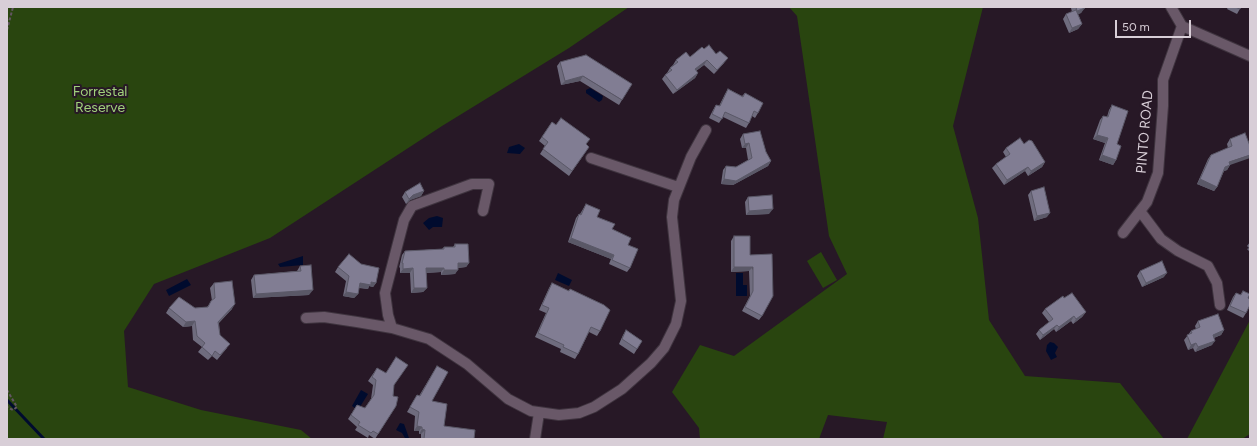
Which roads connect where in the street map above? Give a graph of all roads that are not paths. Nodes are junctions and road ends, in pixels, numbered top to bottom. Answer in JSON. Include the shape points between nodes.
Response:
{"nodes":[{"id":1,"x":1171,"y":7,"type":"edge"},
{"id":2,"x":1182,"y":26,"type":"junction"},
{"id":3,"x":1250,"y":56,"type":"edge"},
{"id":4,"x":706,"y":130,"type":"dead end"},
{"id":5,"x":591,"y":158,"type":"dead end"},
{"id":6,"x":678,"y":186,"type":"junction"},
{"id":7,"x":483,"y":211,"type":"dead end"},
{"id":8,"x":1140,"y":211,"type":"junction"},
{"id":9,"x":1123,"y":233,"type":"dead end"},
{"id":10,"x":1220,"y":305,"type":"dead end"},
{"id":11,"x":306,"y":318,"type":"dead end"},
{"id":12,"x":392,"y":328,"type":"junction"},
{"id":13,"x":539,"y":413,"type":"junction"},
{"id":14,"x":535,"y":439,"type":"edge"}],
"edges":[{"from":1,"to":2,"type":"street"},
{"from":2,"to":3,"type":"street"},
{"from":2,"to":8,"type":"street","name":"PINTO ROAD","via":[[1163,80],[1158,173],[1147,202]]},
{"from":4,"to":6,"type":"street"},
{"from":5,"to":6,"type":"street"},
{"from":6,"to":13,"type":"street","via":[[672,218],[681,301],[676,324],[664,348],[636,377],[601,403],[579,413]]},
{"from":7,"to":12,"type":"street","via":[[489,184],[472,184],[412,206],[404,220],[385,292]]},
{"from":8,"to":9,"type":"street","name":"PINTO ROAD"},
{"from":8,"to":10,"type":"street","via":[[1161,239],[1208,266],[1217,282]]},
{"from":11,"to":12,"type":"street","via":[[324,317]]},
{"from":12,"to":13,"type":"street","via":[[442,346],[508,399]]},
{"from":13,"to":14,"type":"street"}]}
